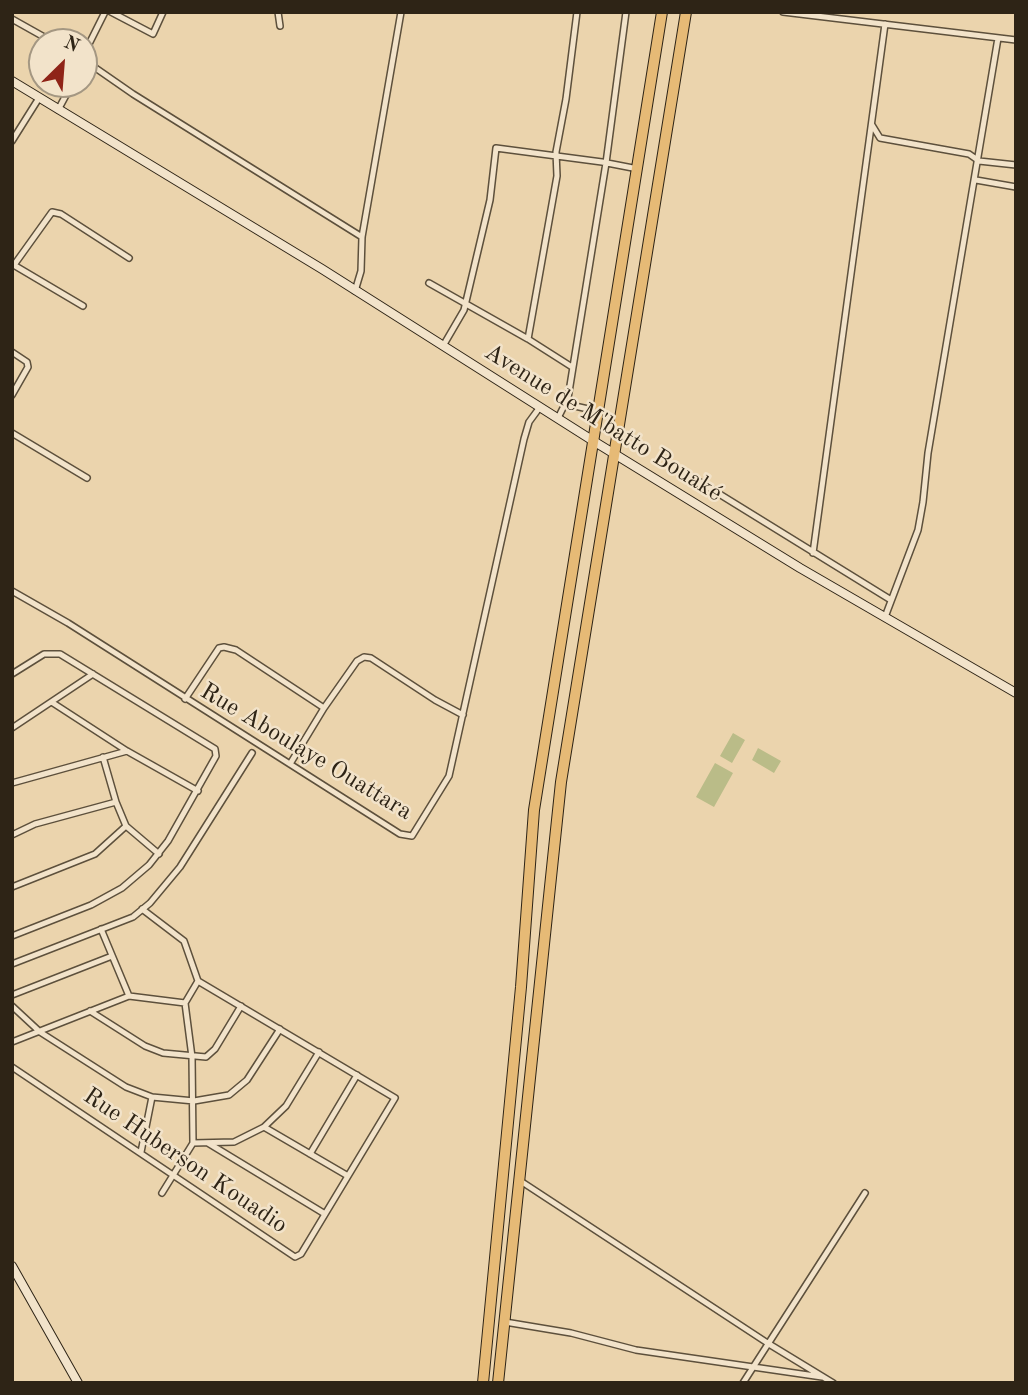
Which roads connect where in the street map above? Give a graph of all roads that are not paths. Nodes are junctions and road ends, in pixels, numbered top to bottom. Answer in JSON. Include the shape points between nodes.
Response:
{"nodes":[{"id":1,"x":111,"y":12,"type":"edge"},
{"id":2,"x":163,"y":12,"type":"edge"},
{"id":3,"x":278,"y":12,"type":"edge"},
{"id":4,"x":401,"y":12,"type":"edge"},
{"id":5,"x":577,"y":12,"type":"edge"},
{"id":6,"x":626,"y":12,"type":"edge"},
{"id":7,"x":662,"y":12,"type":"edge"},
{"id":8,"x":686,"y":12,"type":"edge"},
{"id":9,"x":783,"y":12,"type":"edge"},
{"id":10,"x":12,"y":19,"type":"edge"},
{"id":11,"x":885,"y":24,"type":"junction"},
{"id":12,"x":280,"y":26,"type":"dead end"},
{"id":13,"x":28,"y":28,"type":"edge"},
{"id":14,"x":998,"y":38,"type":"junction"},
{"id":15,"x":1016,"y":40,"type":"edge"},
{"id":16,"x":98,"y":70,"type":"edge"},
{"id":17,"x":12,"y":81,"type":"edge"},
{"id":18,"x":28,"y":91,"type":"edge"},
{"id":19,"x":39,"y":98,"type":"joint"},
{"id":20,"x":64,"y":98,"type":"edge"},
{"id":21,"x":58,"y":110,"type":"junction"},
{"id":22,"x":872,"y":125,"type":"junction"},
{"id":23,"x":12,"y":141,"type":"edge"},
{"id":24,"x":556,"y":157,"type":"junction"},
{"id":25,"x":979,"y":161,"type":"junction"},
{"id":26,"x":606,"y":163,"type":"junction"},
{"id":27,"x":1016,"y":165,"type":"edge"},
{"id":28,"x":638,"y":169,"type":"junction"},
{"id":29,"x":976,"y":180,"type":"junction"},
{"id":30,"x":1016,"y":187,"type":"edge"},
{"id":31,"x":362,"y":237,"type":"junction"},
{"id":32,"x":129,"y":258,"type":"dead end"},
{"id":33,"x":13,"y":264,"type":"edge"},
{"id":34,"x":429,"y":283,"type":"dead end"},
{"id":35,"x":355,"y":290,"type":"junction"},
{"id":36,"x":465,"y":303,"type":"junction"},
{"id":37,"x":83,"y":306,"type":"dead end"},
{"id":38,"x":528,"y":339,"type":"junction"},
{"id":39,"x":443,"y":346,"type":"junction"},
{"id":40,"x":12,"y":352,"type":"edge"},
{"id":41,"x":572,"y":367,"type":"junction"},
{"id":42,"x":12,"y":396,"type":"edge"},
{"id":43,"x":566,"y":404,"type":"junction"},
{"id":44,"x":540,"y":407,"type":"junction"},
{"id":45,"x":600,"y":412,"type":"junction"},
{"id":46,"x":558,"y":418,"type":"junction"},
{"id":47,"x":12,"y":433,"type":"edge"},
{"id":48,"x":595,"y":442,"type":"junction"},
{"id":49,"x":615,"y":455,"type":"junction"},
{"id":50,"x":87,"y":478,"type":"dead end"},
{"id":51,"x":695,"y":478,"type":"dead end"},
{"id":52,"x":813,"y":553,"type":"junction"},
{"id":53,"x":12,"y":591,"type":"edge"},
{"id":54,"x":891,"y":600,"type":"junction"},
{"id":55,"x":885,"y":617,"type":"junction"},
{"id":56,"x":12,"y":674,"type":"edge"},
{"id":57,"x":93,"y":674,"type":"junction"},
{"id":58,"x":1016,"y":694,"type":"edge"},
{"id":59,"x":185,"y":699,"type":"junction"},
{"id":60,"x":53,"y":703,"type":"junction"},
{"id":61,"x":324,"y":708,"type":"junction"},
{"id":62,"x":463,"y":715,"type":"junction"},
{"id":63,"x":12,"y":728,"type":"edge"},
{"id":64,"x":127,"y":751,"type":"junction"},
{"id":65,"x":252,"y":753,"type":"dead end"},
{"id":66,"x":103,"y":757,"type":"junction"},
{"id":67,"x":290,"y":764,"type":"junction"},
{"id":68,"x":12,"y":783,"type":"edge"},
{"id":69,"x":198,"y":791,"type":"junction"},
{"id":70,"x":116,"y":802,"type":"junction"},
{"id":71,"x":126,"y":826,"type":"junction"},
{"id":72,"x":12,"y":835,"type":"edge"},
{"id":73,"x":159,"y":854,"type":"junction"},
{"id":74,"x":12,"y":887,"type":"edge"},
{"id":75,"x":142,"y":909,"type":"junction"},
{"id":76,"x":101,"y":929,"type":"junction"},
{"id":77,"x":12,"y":936,"type":"edge"},
{"id":78,"x":112,"y":956,"type":"junction"},
{"id":79,"x":12,"y":964,"type":"edge"},
{"id":80,"x":198,"y":981,"type":"junction"},
{"id":81,"x":12,"y":995,"type":"edge"},
{"id":82,"x":129,"y":996,"type":"junction"},
{"id":83,"x":185,"y":1003,"type":"junction"},
{"id":84,"x":12,"y":1006,"type":"edge"},
{"id":85,"x":241,"y":1006,"type":"junction"},
{"id":86,"x":90,"y":1011,"type":"junction"},
{"id":87,"x":280,"y":1030,"type":"junction"},
{"id":88,"x":40,"y":1031,"type":"junction"},
{"id":89,"x":12,"y":1042,"type":"edge"},
{"id":90,"x":319,"y":1052,"type":"junction"},
{"id":91,"x":192,"y":1057,"type":"junction"},
{"id":92,"x":12,"y":1067,"type":"edge"},
{"id":93,"x":357,"y":1075,"type":"junction"},
{"id":94,"x":152,"y":1097,"type":"junction"},
{"id":95,"x":194,"y":1101,"type":"junction"},
{"id":96,"x":264,"y":1127,"type":"junction"},
{"id":97,"x":207,"y":1142,"type":"junction"},
{"id":98,"x":193,"y":1143,"type":"junction"},
{"id":99,"x":141,"y":1152,"type":"junction"},
{"id":100,"x":310,"y":1154,"type":"junction"},
{"id":101,"x":174,"y":1174,"type":"junction"},
{"id":102,"x":348,"y":1176,"type":"junction"},
{"id":103,"x":520,"y":1180,"type":"junction"},
{"id":104,"x":162,"y":1193,"type":"dead end"},
{"id":105,"x":865,"y":1193,"type":"dead end"},
{"id":106,"x":325,"y":1214,"type":"junction"},
{"id":107,"x":12,"y":1266,"type":"edge"},
{"id":108,"x":505,"y":1322,"type":"junction"},
{"id":109,"x":769,"y":1343,"type":"junction"},
{"id":110,"x":752,"y":1368,"type":"junction"},
{"id":111,"x":824,"y":1377,"type":"junction"},
{"id":112,"x":78,"y":1383,"type":"edge"},
{"id":113,"x":483,"y":1383,"type":"edge"},
{"id":114,"x":498,"y":1383,"type":"edge"},
{"id":115,"x":743,"y":1383,"type":"edge"},
{"id":116,"x":833,"y":1383,"type":"edge"}],
"edges":[{"from":1,"to":2,"type":"street","via":[[153,34]]},
{"from":3,"to":12,"type":"street"},
{"from":4,"to":31,"type":"street"},
{"from":5,"to":24,"type":"street"},
{"from":6,"to":26,"type":"street"},
{"from":7,"to":28,"type":"highway"},
{"from":8,"to":49,"type":"highway"},
{"from":9,"to":11,"type":"street"},
{"from":10,"to":13,"type":"street"},
{"from":11,"to":14,"type":"street"},
{"from":11,"to":22,"type":"street"},
{"from":14,"to":15,"type":"street"},
{"from":14,"to":25,"type":"street"},
{"from":16,"to":31,"type":"street"},
{"from":17,"to":18,"type":"street","name":"Avenue de M'batto Bouaké"},
{"from":19,"to":21,"type":"street","name":"Avenue de M'batto Bouaké"},
{"from":19,"to":23,"type":"street"},
{"from":20,"to":21,"type":"street"},
{"from":21,"to":35,"type":"street","name":"Avenue de M'batto Bouaké"},
{"from":22,"to":25,"type":"street","via":[[880,138],[969,154]]},
{"from":22,"to":52,"type":"street"},
{"from":24,"to":26,"type":"street"},
{"from":24,"to":36,"type":"street","via":[[496,148]]},
{"from":24,"to":38,"type":"street"},
{"from":25,"to":27,"type":"street"},
{"from":25,"to":29,"type":"street"},
{"from":26,"to":28,"type":"street"},
{"from":26,"to":41,"type":"street"},
{"from":28,"to":45,"type":"highway"},
{"from":29,"to":30,"type":"street"},
{"from":29,"to":54,"type":"street","via":[[918,530]]},
{"from":31,"to":35,"type":"street"},
{"from":32,"to":33,"type":"street","via":[[52,212]]},
{"from":33,"to":37,"type":"street"},
{"from":34,"to":36,"type":"street"},
{"from":35,"to":39,"type":"street","name":"Avenue de M'batto Bouaké"},
{"from":36,"to":38,"type":"street"},
{"from":36,"to":39,"type":"street"},
{"from":38,"to":41,"type":"street"},
{"from":39,"to":44,"type":"street","name":"Avenue de M'batto Bouaké"},
{"from":40,"to":42,"type":"street","via":[[28,367]]},
{"from":41,"to":43,"type":"street"},
{"from":43,"to":45,"type":"street"},
{"from":43,"to":46,"type":"street"},
{"from":44,"to":46,"type":"street","name":"Avenue de M'batto Bouaké"},
{"from":44,"to":62,"type":"street","name":"Rue Aboulaye Ouattara","via":[[524,439]]},
{"from":45,"to":48,"type":"highway"},
{"from":46,"to":48,"type":"street","name":"Avenue de M'batto Bouaké"},
{"from":47,"to":50,"type":"street"},
{"from":48,"to":49,"type":"street","name":"Avenue de M'batto Bouaké"},
{"from":48,"to":113,"type":"highway","via":[[534,810]]},
{"from":49,"to":55,"type":"street","name":"Avenue de M'batto Bouaké"},
{"from":49,"to":103,"type":"highway","via":[[561,782]]},
{"from":51,"to":52,"type":"street"},
{"from":52,"to":54,"type":"street"},
{"from":53,"to":59,"type":"street","name":"Rue Aboulaye Ouattara"},
{"from":54,"to":55,"type":"street"},
{"from":55,"to":58,"type":"street","name":"Avenue de M'batto Bouaké"},
{"from":56,"to":57,"type":"street","via":[[52,653]]},
{"from":57,"to":60,"type":"street"},
{"from":57,"to":69,"type":"street","via":[[215,749],[214,763]]},
{"from":59,"to":61,"type":"street","via":[[224,647],[236,650]]},
{"from":59,"to":67,"type":"street","name":"Rue Aboulaye Ouattara"},
{"from":60,"to":63,"type":"street"},
{"from":60,"to":64,"type":"street"},
{"from":61,"to":62,"type":"street","via":[[364,657]]},
{"from":61,"to":67,"type":"street"},
{"from":62,"to":67,"type":"street","name":"Rue Aboulaye Ouattara","via":[[449,776],[412,836],[400,834]]},
{"from":64,"to":66,"type":"street"},
{"from":64,"to":69,"type":"street"},
{"from":65,"to":75,"type":"street","via":[[180,867]]},
{"from":66,"to":68,"type":"street"},
{"from":66,"to":70,"type":"street"},
{"from":69,"to":73,"type":"street"},
{"from":70,"to":71,"type":"street"},
{"from":70,"to":72,"type":"street","via":[[35,824]]},
{"from":71,"to":73,"type":"street"},
{"from":71,"to":74,"type":"street","via":[[94,854]]},
{"from":73,"to":77,"type":"street","via":[[121,888],[92,905]]},
{"from":75,"to":76,"type":"street"},
{"from":75,"to":80,"type":"street","via":[[184,941]]},
{"from":76,"to":78,"type":"street"},
{"from":76,"to":79,"type":"street"},
{"from":78,"to":81,"type":"street"},
{"from":78,"to":82,"type":"street"},
{"from":80,"to":83,"type":"street"},
{"from":80,"to":85,"type":"street","name":"Rue Huberson Kouadio"},
{"from":82,"to":83,"type":"street"},
{"from":82,"to":86,"type":"street"},
{"from":83,"to":91,"type":"street"},
{"from":84,"to":88,"type":"street"},
{"from":85,"to":87,"type":"street","name":"Rue Huberson Kouadio"},
{"from":85,"to":91,"type":"street","via":[[215,1049],[206,1057]]},
{"from":86,"to":88,"type":"street"},
{"from":86,"to":91,"type":"street","via":[[145,1046]]},
{"from":87,"to":90,"type":"street","name":"Rue Huberson Kouadio"},
{"from":87,"to":95,"type":"street","via":[[238,1088],[229,1095]]},
{"from":88,"to":89,"type":"street"},
{"from":88,"to":94,"type":"street","via":[[118,1083]]},
{"from":90,"to":93,"type":"street","name":"Rue Huberson Kouadio"},
{"from":90,"to":96,"type":"street","via":[[286,1106]]},
{"from":91,"to":95,"type":"street"},
{"from":92,"to":99,"type":"street","name":"Rue Huberson Kouadio"},
{"from":93,"to":100,"type":"street"},
{"from":93,"to":102,"type":"street","name":"Rue Huberson Kouadio","via":[[395,1098]]},
{"from":94,"to":95,"type":"street"},
{"from":94,"to":99,"type":"street"},
{"from":95,"to":98,"type":"street"},
{"from":96,"to":97,"type":"street","via":[[234,1142]]},
{"from":96,"to":100,"type":"street"},
{"from":97,"to":98,"type":"street"},
{"from":97,"to":106,"type":"street"},
{"from":98,"to":101,"type":"street"},
{"from":99,"to":101,"type":"street","name":"Rue Huberson Kouadio"},
{"from":100,"to":102,"type":"street"},
{"from":101,"to":104,"type":"street"},
{"from":101,"to":106,"type":"street","name":"Rue Huberson Kouadio","via":[[295,1257]]},
{"from":102,"to":106,"type":"street","name":"Rue Huberson Kouadio"},
{"from":103,"to":108,"type":"highway"},
{"from":103,"to":109,"type":"street"},
{"from":105,"to":109,"type":"street"},
{"from":107,"to":112,"type":"street"},
{"from":108,"to":110,"type":"street","via":[[636,1350]]},
{"from":108,"to":114,"type":"highway"},
{"from":109,"to":110,"type":"street"},
{"from":109,"to":111,"type":"street"},
{"from":110,"to":111,"type":"street"},
{"from":110,"to":115,"type":"street"},
{"from":111,"to":116,"type":"street"}]}
